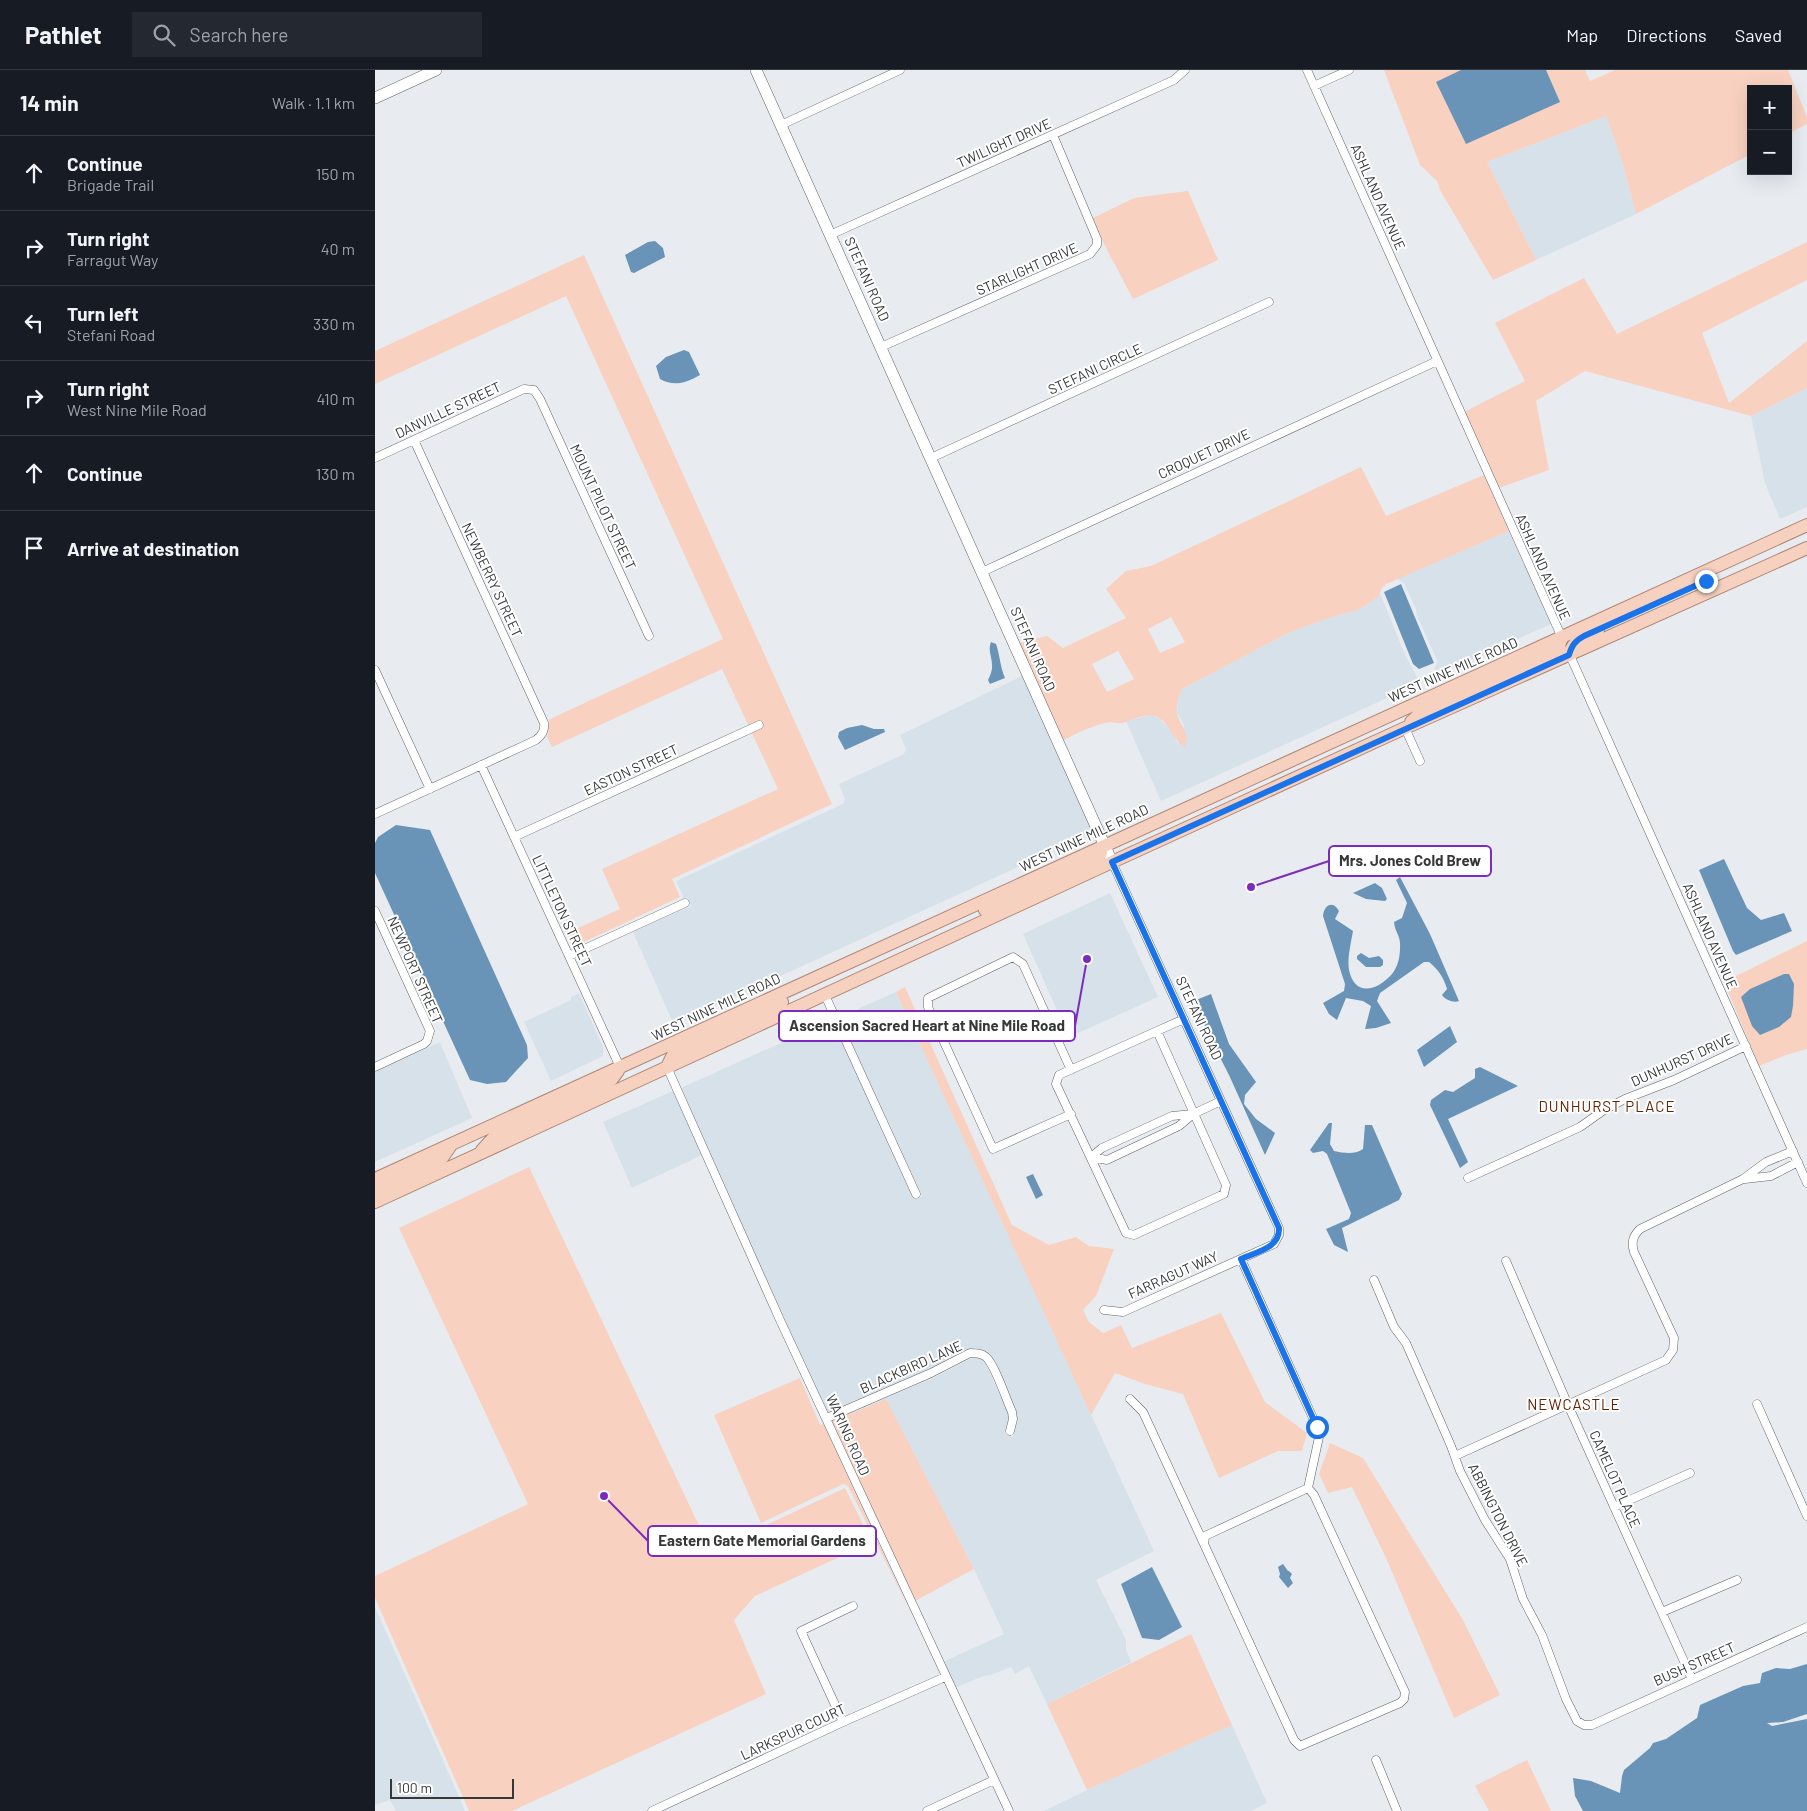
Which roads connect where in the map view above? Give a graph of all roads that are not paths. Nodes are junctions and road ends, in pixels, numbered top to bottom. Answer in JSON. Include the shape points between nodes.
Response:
{"nodes":[{"id":1,"x":436,"y":70,"type":"edge"},
{"id":2,"x":756,"y":70,"type":"edge"},
{"id":3,"x":900,"y":70,"type":"edge"},
{"id":4,"x":1185,"y":70,"type":"edge"},
{"id":5,"x":1307,"y":70,"type":"edge"},
{"id":6,"x":1349,"y":70,"type":"edge"},
{"id":7,"x":1314,"y":86,"type":"junction"},
{"id":8,"x":375,"y":98,"type":"edge"},
{"id":9,"x":781,"y":125,"type":"junction"},
{"id":10,"x":1053,"y":135,"type":"junction"},
{"id":11,"x":830,"y":235,"type":"junction"},
{"id":12,"x":1269,"y":302,"type":"dead end"},
{"id":13,"x":881,"y":347,"type":"junction"},
{"id":14,"x":1437,"y":361,"type":"junction"},
{"id":15,"x":532,"y":390,"type":"joint"},
{"id":16,"x":414,"y":440,"type":"junction"},
{"id":17,"x":375,"y":458,"type":"edge"},
{"id":18,"x":931,"y":458,"type":"junction"},
{"id":19,"x":1807,"y":525,"type":"edge"},
{"id":20,"x":1807,"y":548,"type":"edge"},
{"id":21,"x":1730,"y":560,"type":"junction"},
{"id":22,"x":982,"y":572,"type":"junction"},
{"id":23,"x":649,"y":636,"type":"dead end"},
{"id":24,"x":1561,"y":637,"type":"junction"},
{"id":25,"x":1569,"y":655,"type":"junction"},
{"id":26,"x":375,"y":670,"type":"edge"},
{"id":27,"x":759,"y":725,"type":"dead end"},
{"id":28,"x":1405,"y":728,"type":"junction"},
{"id":29,"x":1420,"y":761,"type":"dead end"},
{"id":30,"x":481,"y":766,"type":"junction"},
{"id":31,"x":1267,"y":771,"type":"junction"},
{"id":32,"x":430,"y":789,"type":"junction"},
{"id":33,"x":375,"y":814,"type":"edge"},
{"id":34,"x":514,"y":837,"type":"junction"},
{"id":35,"x":1104,"y":845,"type":"junction"},
{"id":36,"x":1112,"y":862,"type":"junction"},
{"id":37,"x":685,"y":903,"type":"dead end"},
{"id":38,"x":375,"y":911,"type":"edge"},
{"id":39,"x":952,"y":935,"type":"junction"},
{"id":40,"x":569,"y":956,"type":"junction"},
{"id":41,"x":803,"y":983,"type":"junction"},
{"id":42,"x":825,"y":993,"type":"junction"},
{"id":43,"x":1184,"y":1019,"type":"junction"},
{"id":44,"x":1157,"y":1031,"type":"junction"},
{"id":45,"x":1746,"y":1046,"type":"junction"},
{"id":46,"x":375,"y":1067,"type":"edge"},
{"id":47,"x":620,"y":1067,"type":"junction"},
{"id":48,"x":667,"y":1067,"type":"junction"},
{"id":49,"x":1071,"y":1070,"type":"junction"},
{"id":50,"x":1221,"y":1101,"type":"junction"},
{"id":51,"x":1071,"y":1114,"type":"junction"},
{"id":52,"x":1193,"y":1114,"type":"junction"},
{"id":53,"x":451,"y":1144,"type":"junction"},
{"id":54,"x":1793,"y":1151,"type":"junction"},
{"id":55,"x":479,"y":1154,"type":"junction"},
{"id":56,"x":1091,"y":1157,"type":"junction"},
{"id":57,"x":1798,"y":1162,"type":"junction"},
{"id":58,"x":1468,"y":1178,"type":"dead end"},
{"id":59,"x":375,"y":1179,"type":"edge"},
{"id":60,"x":1743,"y":1179,"type":"junction"},
{"id":61,"x":1807,"y":1182,"type":"edge"},
{"id":62,"x":375,"y":1191,"type":"edge"},
{"id":63,"x":916,"y":1194,"type":"dead end"},
{"id":64,"x":375,"y":1202,"type":"edge"},
{"id":65,"x":1277,"y":1240,"type":"joint"},
{"id":66,"x":1241,"y":1259,"type":"junction"},
{"id":67,"x":1506,"y":1261,"type":"dead end"},
{"id":68,"x":1374,"y":1280,"type":"dead end"},
{"id":69,"x":1104,"y":1310,"type":"dead end"},
{"id":70,"x":1130,"y":1399,"type":"dead end"},
{"id":71,"x":1757,"y":1404,"type":"dead end"},
{"id":72,"x":1568,"y":1405,"type":"junction"},
{"id":73,"x":827,"y":1418,"type":"junction"},
{"id":74,"x":1011,"y":1431,"type":"dead end"},
{"id":75,"x":1455,"y":1456,"type":"junction"},
{"id":76,"x":1690,"y":1473,"type":"dead end"},
{"id":77,"x":1308,"y":1488,"type":"junction"},
{"id":78,"x":1614,"y":1507,"type":"junction"},
{"id":79,"x":1806,"y":1512,"type":"edge"},
{"id":80,"x":1204,"y":1544,"type":"junction"},
{"id":81,"x":1737,"y":1580,"type":"dead end"},
{"id":82,"x":853,"y":1606,"type":"dead end"},
{"id":83,"x":1662,"y":1612,"type":"junction"},
{"id":84,"x":1807,"y":1627,"type":"edge"},
{"id":85,"x":945,"y":1677,"type":"junction"},
{"id":86,"x":1691,"y":1679,"type":"junction"},
{"id":87,"x":843,"y":1722,"type":"junction"},
{"id":88,"x":1592,"y":1725,"type":"joint"},
{"id":89,"x":1376,"y":1760,"type":"dead end"},
{"id":90,"x":994,"y":1780,"type":"junction"},
{"id":91,"x":652,"y":1811,"type":"edge"},
{"id":92,"x":927,"y":1811,"type":"edge"},
{"id":93,"x":1009,"y":1811,"type":"edge"},
{"id":94,"x":1397,"y":1811,"type":"edge"}],
"edges":[{"from":1,"to":8,"type":"street"},
{"from":2,"to":9,"type":"street","name":"STEFANI ROAD"},
{"from":3,"to":9,"type":"street"},
{"from":4,"to":10,"type":"street","name":"TWILIGHT DRIVE","via":[[1174,80]]},
{"from":5,"to":7,"type":"street","name":"ASHLAND AVENUE"},
{"from":6,"to":7,"type":"street"},
{"from":7,"to":14,"type":"street","name":"ASHLAND AVENUE"},
{"from":9,"to":11,"type":"street","name":"STEFANI ROAD"},
{"from":10,"to":11,"type":"street","name":"TWILIGHT DRIVE"},
{"from":10,"to":13,"type":"street","name":"STARLIGHT DRIVE","via":[[1097,239],[1094,250]]},
{"from":11,"to":13,"type":"street","name":"STEFANI ROAD"},
{"from":12,"to":18,"type":"street","name":"STEFANI CIRCLE"},
{"from":13,"to":18,"type":"street","name":"STEFANI ROAD"},
{"from":14,"to":22,"type":"street","name":"CROQUET DRIVE"},
{"from":14,"to":24,"type":"street","name":"ASHLAND AVENUE"},
{"from":15,"to":16,"type":"street","name":"DANVILLE STREET","via":[[524,389]]},
{"from":15,"to":23,"type":"street","name":"MOUNT PILOT STREET","via":[[540,399]]},
{"from":16,"to":17,"type":"street","name":"DANVILLE STREET"},
{"from":16,"to":30,"type":"street","name":"NEWBERRY STREET","via":[[544,723],[544,730],[537,740]]},
{"from":18,"to":22,"type":"street","name":"STEFANI ROAD"},
{"from":19,"to":21,"type":"main road","name":"WEST NINE MILE ROAD"},
{"from":20,"to":25,"type":"main road"},
{"from":21,"to":24,"type":"main road","name":"WEST NINE MILE ROAD"},
{"from":21,"to":25,"type":"main road","via":[[1706,581],[1576,641]]},
{"from":22,"to":35,"type":"street","name":"STEFANI ROAD"},
{"from":24,"to":25,"type":"street","name":"ASHLAND AVENUE"},
{"from":24,"to":28,"type":"main road","via":[[1559,648],[1425,709]]},
{"from":24,"to":31,"type":"main road","name":"WEST NINE MILE ROAD"},
{"from":25,"to":28,"type":"main road"},
{"from":25,"to":45,"type":"street","name":"ASHLAND AVENUE"},
{"from":26,"to":32,"type":"street"},
{"from":27,"to":34,"type":"street","name":"EASTON STREET"},
{"from":28,"to":29,"type":"street"},
{"from":28,"to":36,"type":"main road"},
{"from":30,"to":32,"type":"street"},
{"from":30,"to":34,"type":"street","name":"LITTLETON STREET"},
{"from":31,"to":35,"type":"main road","name":"WEST NINE MILE ROAD"},
{"from":31,"to":36,"type":"main road","via":[[1257,785],[1125,845],[1113,855]]},
{"from":32,"to":33,"type":"street"},
{"from":34,"to":40,"type":"street","name":"LITTLETON STREET"},
{"from":35,"to":36,"type":"street","name":"STEFANI ROAD"},
{"from":35,"to":39,"type":"main road","via":[[1099,856],[959,924]]},
{"from":35,"to":41,"type":"main road","name":"WEST NINE MILE ROAD"},
{"from":36,"to":39,"type":"main road"},
{"from":36,"to":43,"type":"street","name":"STEFANI ROAD"},
{"from":37,"to":40,"type":"street"},
{"from":38,"to":46,"type":"street","name":"NEWPORT STREET","via":[[430,1031],[423,1044]]},
{"from":39,"to":42,"type":"main road"},
{"from":40,"to":47,"type":"street","name":"LITTLETON STREET"},
{"from":41,"to":47,"type":"main road","name":"WEST NINE MILE ROAD"},
{"from":41,"to":48,"type":"main road","via":[[799,993],[673,1055]]},
{"from":42,"to":48,"type":"main road"},
{"from":42,"to":63,"type":"street"},
{"from":43,"to":44,"type":"street"},
{"from":43,"to":50,"type":"street","name":"STEFANI ROAD"},
{"from":44,"to":49,"type":"street"},
{"from":44,"to":52,"type":"street"},
{"from":45,"to":54,"type":"street","name":"ASHLAND AVENUE"},
{"from":45,"to":58,"type":"street","name":"DUNHURST DRIVE","via":[[1675,1080],[1625,1099],[1580,1127]]},
{"from":47,"to":53,"type":"main road","name":"WEST NINE MILE ROAD"},
{"from":47,"to":55,"type":"main road","via":[[612,1079],[599,1088],[497,1135]]},
{"from":48,"to":55,"type":"main road"},
{"from":48,"to":73,"type":"street","name":"WARING ROAD"},
{"from":49,"to":51,"type":"street","via":[[1059,1075],[1056,1084]]},
{"from":49,"to":51,"type":"street","via":[[1023,964],[1013,956],[928,998],[928,1007],[993,1149]]},
{"from":50,"to":52,"type":"street"},
{"from":50,"to":65,"type":"street","name":"STEFANI ROAD","via":[[1279,1228]]},
{"from":51,"to":56,"type":"street"},
{"from":52,"to":56,"type":"street","via":[[1172,1116],[1102,1148]]},
{"from":52,"to":56,"type":"street","via":[[1179,1126],[1107,1160]]},
{"from":52,"to":56,"type":"street","via":[[1226,1185],[1224,1194],[1134,1235],[1126,1234]]},
{"from":53,"to":59,"type":"main road","name":"WEST NINE MILE ROAD"},
{"from":53,"to":62,"type":"main road","via":[[440,1161]]},
{"from":54,"to":57,"type":"street","name":"ASHLAND AVENUE"},
{"from":54,"to":60,"type":"street","via":[[1765,1162]]},
{"from":55,"to":64,"type":"main road"},
{"from":57,"to":60,"type":"street","via":[[1771,1176]]},
{"from":57,"to":61,"type":"street","name":"ASHLAND AVENUE"},
{"from":60,"to":72,"type":"street","via":[[1635,1234],[1634,1252],[1674,1338],[1673,1350],[1663,1361]]},
{"from":65,"to":66,"type":"street","name":"FARRAGUT WAY"},
{"from":66,"to":69,"type":"street","name":"FARRAGUT WAY","via":[[1123,1312]]},
{"from":66,"to":77,"type":"street","via":[[1317,1427],[1319,1437]]},
{"from":67,"to":72,"type":"street","name":"CAMELOT PLACE"},
{"from":68,"to":75,"type":"street","name":"ABBINGTON DRIVE","via":[[1394,1327],[1407,1343]]},
{"from":70,"to":80,"type":"street","via":[[1143,1412]]},
{"from":71,"to":79,"type":"street"},
{"from":72,"to":75,"type":"street"},
{"from":72,"to":78,"type":"street","name":"CAMELOT PLACE"},
{"from":73,"to":74,"type":"street","name":"BLACKBIRD LANE","via":[[976,1352],[990,1362],[1012,1412]]},
{"from":73,"to":85,"type":"street","name":"WARING ROAD"},
{"from":75,"to":88,"type":"street","name":"ABBINGTON DRIVE","via":[[1485,1520],[1510,1559],[1523,1599],[1542,1635],[1577,1721]]},
{"from":76,"to":78,"type":"street"},
{"from":77,"to":80,"type":"street","via":[[1205,1536]]},
{"from":77,"to":80,"type":"street","via":[[1405,1692],[1400,1703],[1300,1746],[1294,1740]]},
{"from":78,"to":83,"type":"street","name":"CAMELOT PLACE"},
{"from":81,"to":83,"type":"street"},
{"from":82,"to":87,"type":"street","via":[[801,1630]]},
{"from":83,"to":86,"type":"street","name":"CAMELOT PLACE"},
{"from":84,"to":86,"type":"street","name":"BUSH STREET"},
{"from":85,"to":87,"type":"street","name":"LARKSPUR COURT"},
{"from":85,"to":90,"type":"street","name":"WARING ROAD"},
{"from":86,"to":88,"type":"street","name":"BUSH STREET"},
{"from":87,"to":91,"type":"street","name":"LARKSPUR COURT"},
{"from":89,"to":94,"type":"street"},
{"from":90,"to":92,"type":"street"},
{"from":90,"to":93,"type":"street","name":"WARING ROAD"}]}
